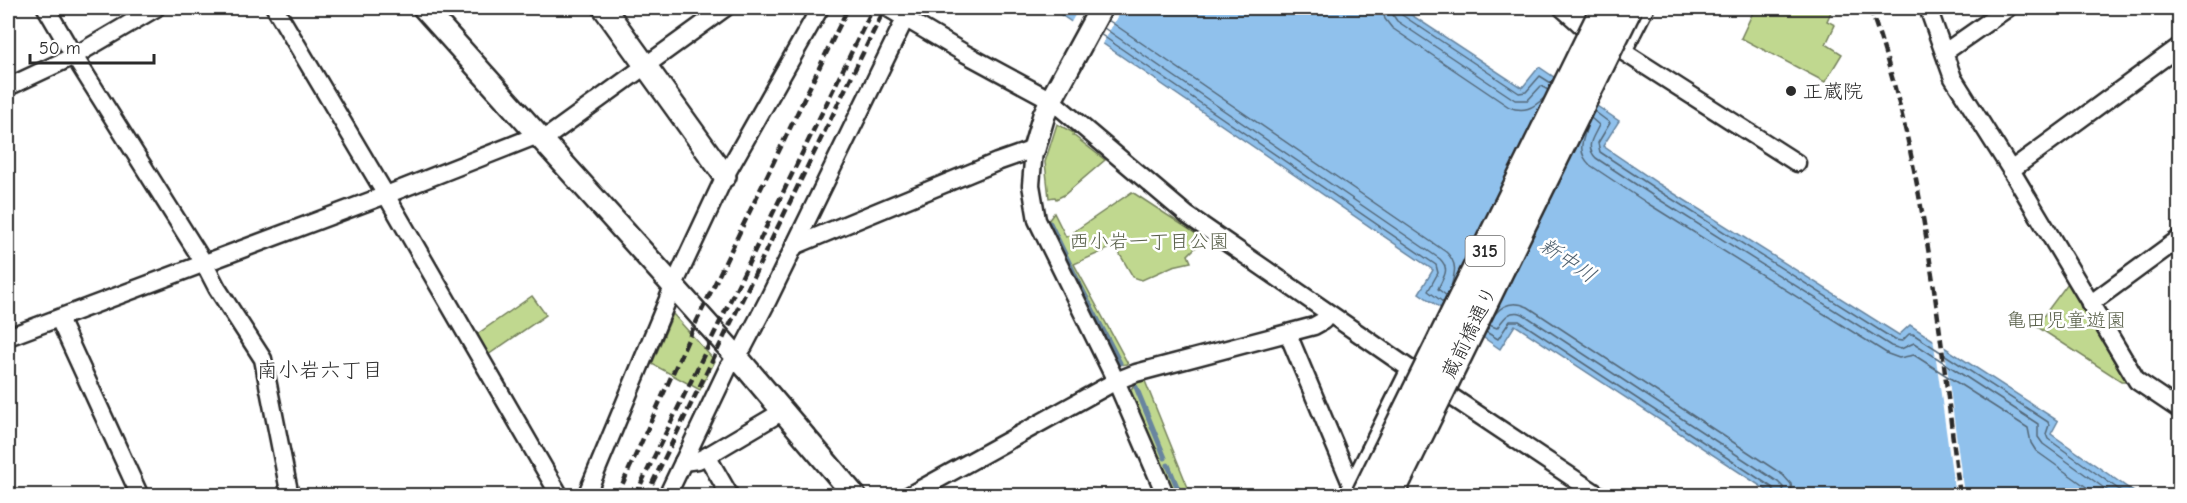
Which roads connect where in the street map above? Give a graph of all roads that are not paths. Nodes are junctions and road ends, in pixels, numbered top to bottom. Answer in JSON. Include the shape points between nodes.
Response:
{"nodes":[{"id":1,"x":46,"y":8,"type":"edge"},
{"id":2,"x":156,"y":8,"type":"edge"},
{"id":3,"x":275,"y":8,"type":"edge"},
{"id":4,"x":424,"y":8,"type":"edge"},
{"id":5,"x":604,"y":8,"type":"edge"},
{"id":6,"x":724,"y":8,"type":"edge"},
{"id":7,"x":820,"y":8,"type":"edge"},
{"id":8,"x":888,"y":8,"type":"edge"},
{"id":9,"x":1101,"y":8,"type":"edge"},
{"id":10,"x":1562,"y":8,"type":"edge"},
{"id":11,"x":1588,"y":8,"type":"edge"},
{"id":12,"x":1605,"y":8,"type":"edge"},
{"id":13,"x":1628,"y":8,"type":"edge"},
{"id":14,"x":1645,"y":8,"type":"edge"},
{"id":15,"x":1928,"y":8,"type":"edge"},
{"id":16,"x":2008,"y":8,"type":"edge"},
{"id":17,"x":905,"y":19,"type":"junction"},
{"id":18,"x":1580,"y":24,"type":"junction"},
{"id":19,"x":2180,"y":46,"type":"edge"},
{"id":20,"x":1623,"y":51,"type":"junction"},
{"id":21,"x":1945,"y":52,"type":"junction"},
{"id":22,"x":74,"y":56,"type":"junction"},
{"id":23,"x":645,"y":65,"type":"junction"},
{"id":24,"x":8,"y":87,"type":"edge"},
{"id":25,"x":1052,"y":100,"type":"junction"},
{"id":26,"x":540,"y":138,"type":"junction"},
{"id":27,"x":1034,"y":149,"type":"junction"},
{"id":28,"x":1797,"y":163,"type":"dead end"},
{"id":29,"x":2011,"y":170,"type":"junction"},
{"id":30,"x":725,"y":176,"type":"junction"},
{"id":31,"x":387,"y":195,"type":"junction"},
{"id":32,"x":2180,"y":238,"type":"edge"},
{"id":33,"x":794,"y":246,"type":"junction"},
{"id":34,"x":204,"y":263,"type":"junction"},
{"id":35,"x":673,"y":287,"type":"junction"},
{"id":36,"x":2090,"y":304,"type":"junction"},
{"id":37,"x":1329,"y":314,"type":"junction"},
{"id":38,"x":59,"y":319,"type":"junction"},
{"id":39,"x":1288,"y":334,"type":"junction"},
{"id":40,"x":8,"y":337,"type":"edge"},
{"id":41,"x":736,"y":357,"type":"junction"},
{"id":42,"x":1410,"y":369,"type":"junction"},
{"id":43,"x":1116,"y":381,"type":"junction"},
{"id":44,"x":1451,"y":396,"type":"junction"},
{"id":45,"x":2177,"y":404,"type":"edge"},
{"id":46,"x":783,"y":411,"type":"junction"},
{"id":47,"x":707,"y":456,"type":"junction"},
{"id":48,"x":683,"y":462,"type":"junction"},
{"id":49,"x":1355,"y":492,"type":"edge"},
{"id":50,"x":140,"y":495,"type":"edge"},
{"id":51,"x":290,"y":495,"type":"edge"},
{"id":52,"x":560,"y":495,"type":"edge"},
{"id":53,"x":586,"y":495,"type":"edge"},
{"id":54,"x":667,"y":495,"type":"edge"},
{"id":55,"x":730,"y":495,"type":"edge"},
{"id":56,"x":855,"y":495,"type":"edge"},
{"id":57,"x":908,"y":495,"type":"edge"},
{"id":58,"x":1166,"y":495,"type":"edge"},
{"id":59,"x":1389,"y":495,"type":"edge"},
{"id":60,"x":1403,"y":495,"type":"edge"},
{"id":61,"x":1596,"y":495,"type":"edge"}],
"edges":[{"from":1,"to":22,"type":"street"},
{"from":2,"to":22,"type":"street"},
{"from":3,"to":31,"type":"street"},
{"from":4,"to":26,"type":"street"},
{"from":5,"to":23,"type":"street"},
{"from":6,"to":23,"type":"street"},
{"from":7,"to":30,"type":"street"},
{"from":8,"to":17,"type":"street"},
{"from":9,"to":25,"type":"street"},
{"from":10,"to":18,"type":"street"},
{"from":11,"to":18,"type":"street"},
{"from":12,"to":49,"type":"main road","name":"蔵前橋通り","number":"315","bridge":true},
{"from":13,"to":59,"type":"main road","name":"蔵前橋通り","number":"315","bridge":true},
{"from":14,"to":20,"type":"street"},
{"from":15,"to":21,"type":"street"},
{"from":16,"to":21,"type":"street"},
{"from":17,"to":25,"type":"street"},
{"from":17,"to":33,"type":"street"},
{"from":18,"to":20,"type":"street"},
{"from":19,"to":29,"type":"street"},
{"from":20,"to":28,"type":"street"},
{"from":21,"to":29,"type":"street","via":[[1953,78]]},
{"from":22,"to":24,"type":"street"},
{"from":22,"to":34,"type":"street"},
{"from":23,"to":26,"type":"street"},
{"from":23,"to":30,"type":"street"},
{"from":25,"to":27,"type":"street"},
{"from":25,"to":37,"type":"street","via":[[1187,215]]},
{"from":26,"to":31,"type":"street"},
{"from":26,"to":35,"type":"street"},
{"from":27,"to":33,"type":"street"},
{"from":27,"to":43,"type":"street","via":[[1031,185],[1037,220]]},
{"from":29,"to":36,"type":"street"},
{"from":30,"to":35,"type":"street"},
{"from":31,"to":34,"type":"street"},
{"from":31,"to":52,"type":"street"},
{"from":32,"to":36,"type":"street"},
{"from":33,"to":41,"type":"street"},
{"from":34,"to":38,"type":"street"},
{"from":34,"to":51,"type":"street","via":[[263,360]]},
{"from":35,"to":41,"type":"street"},
{"from":35,"to":53,"type":"street"},
{"from":36,"to":45,"type":"street","via":[[2137,381]]},
{"from":37,"to":39,"type":"street","via":[[1314,326]]},
{"from":37,"to":42,"type":"street"},
{"from":38,"to":40,"type":"street"},
{"from":38,"to":50,"type":"street"},
{"from":39,"to":43,"type":"street"},
{"from":39,"to":49,"type":"street"},
{"from":41,"to":46,"type":"street"},
{"from":41,"to":48,"type":"street"},
{"from":42,"to":44,"type":"street"},
{"from":42,"to":49,"type":"street"},
{"from":43,"to":57,"type":"street"},
{"from":43,"to":58,"type":"street"},
{"from":44,"to":60,"type":"street"},
{"from":44,"to":61,"type":"street"},
{"from":46,"to":47,"type":"street"},
{"from":46,"to":56,"type":"street"},
{"from":47,"to":48,"type":"street"},
{"from":47,"to":55,"type":"street"},
{"from":48,"to":54,"type":"street"}]}
